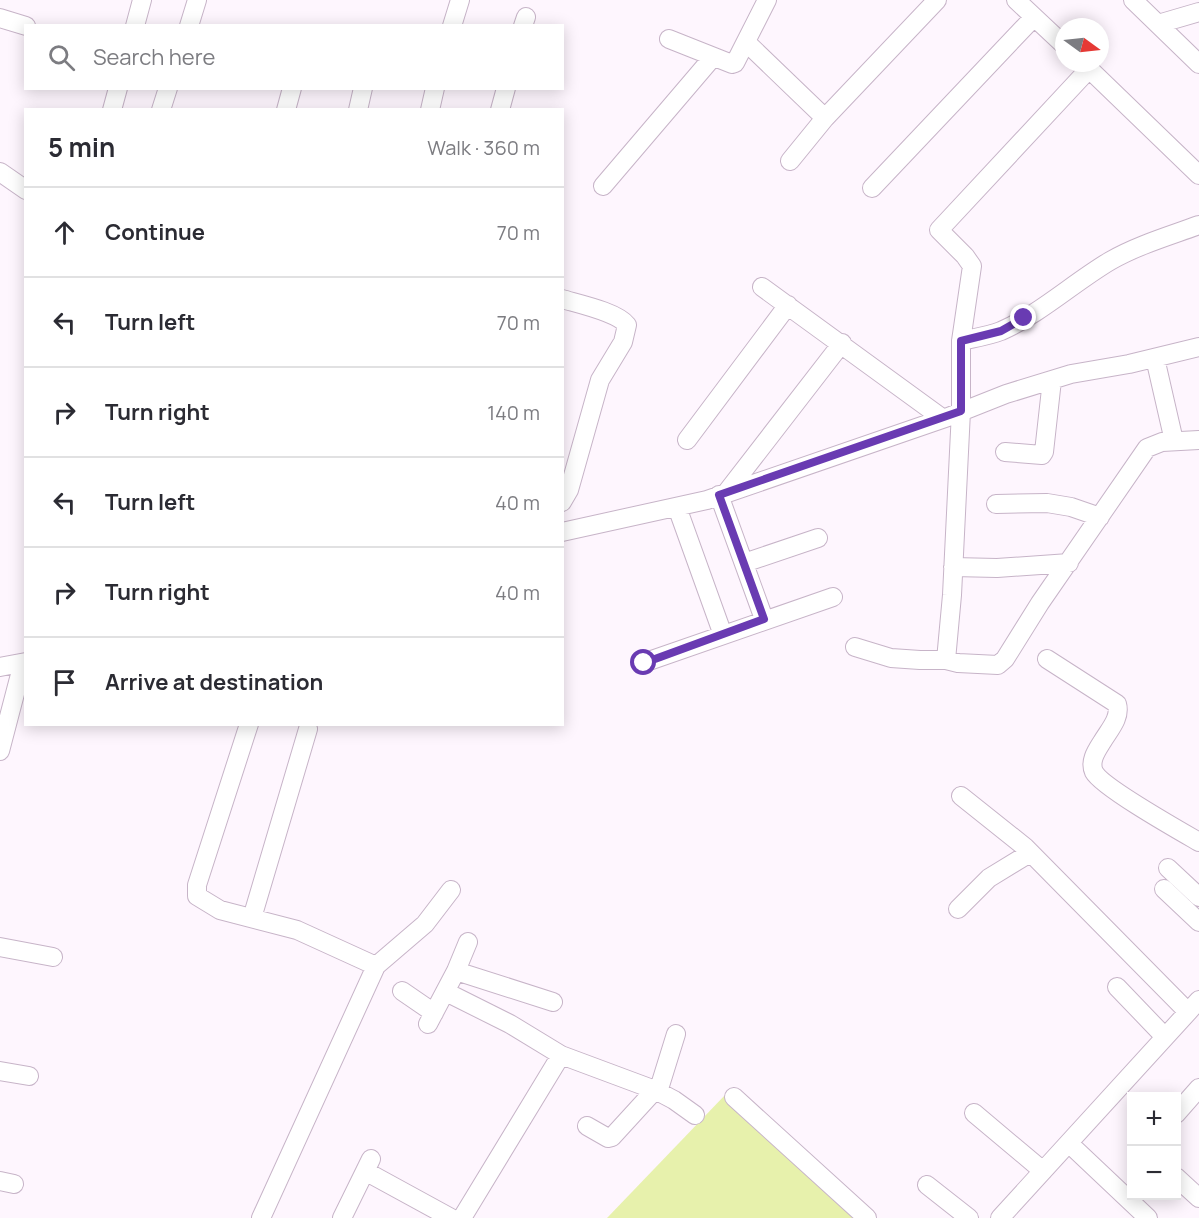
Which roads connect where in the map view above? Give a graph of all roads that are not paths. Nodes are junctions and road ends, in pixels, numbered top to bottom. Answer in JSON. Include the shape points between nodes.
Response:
{"nodes":[{"id":1,"x":142,"y":0,"type":"edge"},
{"id":2,"x":197,"y":0,"type":"edge"},
{"id":3,"x":460,"y":0,"type":"edge"},
{"id":4,"x":767,"y":0,"type":"edge"},
{"id":5,"x":936,"y":0,"type":"edge"},
{"id":6,"x":1016,"y":0,"type":"edge"},
{"id":7,"x":1133,"y":0,"type":"edge"},
{"id":8,"x":1199,"y":12,"type":"edge"},
{"id":9,"x":1034,"y":17,"type":"junction"},
{"id":10,"x":0,"y":18,"type":"edge"},
{"id":11,"x":136,"y":24,"type":"edge"},
{"id":12,"x":190,"y":24,"type":"edge"},
{"id":13,"x":453,"y":24,"type":"edge"},
{"id":14,"x":1158,"y":24,"type":"junction"},
{"id":15,"x":24,"y":25,"type":"edge"},
{"id":16,"x":1055,"y":37,"type":"edge"},
{"id":17,"x":669,"y":39,"type":"dead end"},
{"id":18,"x":746,"y":42,"type":"junction"},
{"id":19,"x":713,"y":57,"type":"junction"},
{"id":20,"x":1199,"y":64,"type":"edge"},
{"id":21,"x":1081,"y":72,"type":"edge"},
{"id":22,"x":1092,"y":72,"type":"edge"},
{"id":23,"x":117,"y":90,"type":"edge"},
{"id":24,"x":167,"y":90,"type":"edge"},
{"id":25,"x":291,"y":90,"type":"edge"},
{"id":26,"x":363,"y":90,"type":"edge"},
{"id":27,"x":435,"y":90,"type":"edge"},
{"id":28,"x":505,"y":90,"type":"edge"},
{"id":29,"x":113,"y":108,"type":"edge"},
{"id":30,"x":162,"y":108,"type":"edge"},
{"id":31,"x":287,"y":108,"type":"edge"},
{"id":32,"x":358,"y":108,"type":"edge"},
{"id":33,"x":430,"y":108,"type":"edge"},
{"id":34,"x":501,"y":108,"type":"edge"},
{"id":35,"x":825,"y":118,"type":"junction"},
{"id":36,"x":790,"y":161,"type":"dead end"},
{"id":37,"x":0,"y":172,"type":"edge"},
{"id":38,"x":1199,"y":175,"type":"edge"},
{"id":39,"x":603,"y":186,"type":"dead end"},
{"id":40,"x":872,"y":188,"type":"dead end"},
{"id":41,"x":24,"y":189,"type":"edge"},
{"id":42,"x":1199,"y":225,"type":"edge"},
{"id":43,"x":762,"y":287,"type":"dead end"},
{"id":44,"x":564,"y":300,"type":"edge"},
{"id":45,"x":788,"y":305,"type":"junction"},
{"id":46,"x":961,"y":341,"type":"junction"},
{"id":47,"x":842,"y":344,"type":"junction"},
{"id":48,"x":1199,"y":347,"type":"edge"},
{"id":49,"x":1155,"y":358,"type":"junction"},
{"id":50,"x":1052,"y":380,"type":"junction"},
{"id":51,"x":961,"y":411,"type":"junction"},
{"id":52,"x":942,"y":418,"type":"junction"},
{"id":53,"x":687,"y":440,"type":"dead end"},
{"id":54,"x":1199,"y":440,"type":"edge"},
{"id":55,"x":1174,"y":441,"type":"junction"},
{"id":56,"x":1005,"y":452,"type":"dead end"},
{"id":57,"x":723,"y":494,"type":"junction"},
{"id":58,"x":564,"y":499,"type":"edge"},
{"id":59,"x":996,"y":504,"type":"dead end"},
{"id":60,"x":677,"y":507,"type":"junction"},
{"id":61,"x":1100,"y":517,"type":"junction"},
{"id":62,"x":564,"y":532,"type":"edge"},
{"id":63,"x":818,"y":538,"type":"dead end"},
{"id":64,"x":744,"y":563,"type":"junction"},
{"id":65,"x":1069,"y":563,"type":"junction"},
{"id":66,"x":953,"y":567,"type":"junction"},
{"id":67,"x":833,"y":597,"type":"dead end"},
{"id":68,"x":764,"y":619,"type":"junction"},
{"id":69,"x":723,"y":635,"type":"junction"},
{"id":70,"x":855,"y":647,"type":"dead end"},
{"id":71,"x":1047,"y":659,"type":"dead end"},
{"id":72,"x":946,"y":660,"type":"junction"},
{"id":73,"x":24,"y":663,"type":"edge"},
{"id":74,"x":644,"y":663,"type":"dead end"},
{"id":75,"x":0,"y":667,"type":"edge"},
{"id":76,"x":248,"y":726,"type":"edge"},
{"id":77,"x":308,"y":729,"type":"dead end"},
{"id":78,"x":0,"y":751,"type":"edge"},
{"id":79,"x":961,"y":796,"type":"dead end"},
{"id":80,"x":1199,"y":842,"type":"edge"},
{"id":81,"x":1030,"y":853,"type":"junction"},
{"id":82,"x":1168,"y":868,"type":"dead end"},
{"id":83,"x":1164,"y":889,"type":"dead end"},
{"id":84,"x":451,"y":890,"type":"dead end"},
{"id":85,"x":1199,"y":897,"type":"edge"},
{"id":86,"x":958,"y":909,"type":"dead end"},
{"id":87,"x":252,"y":918,"type":"junction"},
{"id":88,"x":1199,"y":922,"type":"edge"},
{"id":89,"x":468,"y":942,"type":"dead end"},
{"id":90,"x":0,"y":947,"type":"edge"},
{"id":91,"x":53,"y":957,"type":"dead end"},
{"id":92,"x":376,"y":966,"type":"junction"},
{"id":93,"x":456,"y":971,"type":"junction"},
{"id":94,"x":1117,"y":987,"type":"dead end"},
{"id":95,"x":402,"y":991,"type":"dead end"},
{"id":96,"x":446,"y":992,"type":"junction"},
{"id":97,"x":552,"y":1002,"type":"dead end"},
{"id":98,"x":1193,"y":1006,"type":"edge"},
{"id":99,"x":676,"y":1034,"type":"dead end"},
{"id":100,"x":1165,"y":1037,"type":"junction"},
{"id":101,"x":561,"y":1054,"type":"junction"},
{"id":102,"x":0,"y":1071,"type":"edge"},
{"id":103,"x":29,"y":1076,"type":"dead end"},
{"id":104,"x":1199,"y":1088,"type":"edge"},
{"id":105,"x":656,"y":1091,"type":"junction"},
{"id":106,"x":734,"y":1097,"type":"dead end"},
{"id":107,"x":1181,"y":1108,"type":"edge"},
{"id":108,"x":974,"y":1113,"type":"dead end"},
{"id":109,"x":694,"y":1115,"type":"dead end"},
{"id":110,"x":587,"y":1126,"type":"dead end"},
{"id":111,"x":1076,"y":1150,"type":"dead end"},
{"id":112,"x":1043,"y":1171,"type":"junction"},
{"id":113,"x":1181,"y":1182,"type":"edge"},
{"id":114,"x":927,"y":1185,"type":"dead end"},
{"id":115,"x":1199,"y":1198,"type":"edge"},
{"id":116,"x":432,"y":1213,"type":"edge"},
{"id":117,"x":261,"y":1218,"type":"edge"},
{"id":118,"x":342,"y":1218,"type":"edge"},
{"id":119,"x":451,"y":1218,"type":"edge"},
{"id":120,"x":462,"y":1218,"type":"edge"},
{"id":121,"x":867,"y":1218,"type":"edge"},
{"id":122,"x":969,"y":1218,"type":"edge"},
{"id":123,"x":1000,"y":1218,"type":"edge"},
{"id":124,"x":1148,"y":1218,"type":"edge"}],
"edges":[{"from":1,"to":11,"type":"street"},
{"from":2,"to":12,"type":"street"},
{"from":3,"to":13,"type":"street"},
{"from":4,"to":18,"type":"street"},
{"from":5,"to":35,"type":"street"},
{"from":6,"to":9,"type":"street"},
{"from":7,"to":14,"type":"street"},
{"from":8,"to":14,"type":"street"},
{"from":9,"to":16,"type":"street"},
{"from":9,"to":40,"type":"street"},
{"from":10,"to":15,"type":"street"},
{"from":14,"to":20,"type":"street"},
{"from":17,"to":19,"type":"street"},
{"from":18,"to":19,"type":"street","via":[[735,63]]},
{"from":18,"to":35,"type":"street"},
{"from":19,"to":39,"type":"street"},
{"from":21,"to":46,"type":"street","via":[[939,230],[972,266]]},
{"from":22,"to":38,"type":"street"},
{"from":23,"to":29,"type":"street"},
{"from":24,"to":30,"type":"street"},
{"from":25,"to":31,"type":"street"},
{"from":26,"to":32,"type":"street"},
{"from":27,"to":33,"type":"street"},
{"from":28,"to":34,"type":"street"},
{"from":35,"to":36,"type":"street"},
{"from":37,"to":41,"type":"street"},
{"from":42,"to":46,"type":"street","via":[[1111,260],[1001,331]]},
{"from":43,"to":45,"type":"street"},
{"from":44,"to":58,"type":"street","via":[[612,315],[627,325],[623,342],[600,380]]},
{"from":45,"to":47,"type":"street"},
{"from":45,"to":53,"type":"street"},
{"from":46,"to":51,"type":"street"},
{"from":47,"to":52,"type":"street"},
{"from":47,"to":57,"type":"street"},
{"from":48,"to":49,"type":"street"},
{"from":49,"to":50,"type":"street"},
{"from":49,"to":55,"type":"street"},
{"from":50,"to":51,"type":"street"},
{"from":50,"to":56,"type":"street","via":[[1044,452]]},
{"from":51,"to":52,"type":"street"},
{"from":51,"to":66,"type":"street"},
{"from":52,"to":57,"type":"street"},
{"from":54,"to":55,"type":"street"},
{"from":55,"to":61,"type":"street","via":[[1147,448]]},
{"from":57,"to":60,"type":"street"},
{"from":57,"to":64,"type":"street"},
{"from":59,"to":61,"type":"street","via":[[1047,503]]},
{"from":60,"to":62,"type":"street"},
{"from":60,"to":69,"type":"street"},
{"from":61,"to":65,"type":"street"},
{"from":63,"to":64,"type":"street"},
{"from":64,"to":68,"type":"street"},
{"from":65,"to":66,"type":"street"},
{"from":65,"to":72,"type":"street","via":[[998,665]]},
{"from":66,"to":72,"type":"street"},
{"from":67,"to":68,"type":"street"},
{"from":68,"to":69,"type":"street"},
{"from":69,"to":74,"type":"street"},
{"from":70,"to":72,"type":"street","via":[[883,657]]},
{"from":71,"to":80,"type":"street","via":[[1117,704],[1117,718],[1094,756],[1095,774]]},
{"from":73,"to":75,"type":"street"},
{"from":73,"to":78,"type":"street"},
{"from":76,"to":87,"type":"street","via":[[197,885],[197,896],[220,910]]},
{"from":77,"to":87,"type":"street"},
{"from":79,"to":81,"type":"street"},
{"from":81,"to":86,"type":"street","via":[[989,878]]},
{"from":81,"to":98,"type":"street"},
{"from":82,"to":85,"type":"street"},
{"from":83,"to":88,"type":"street"},
{"from":84,"to":92,"type":"street","via":[[425,924]]},
{"from":87,"to":92,"type":"street","via":[[297,930]]},
{"from":89,"to":93,"type":"street"},
{"from":90,"to":91,"type":"street"},
{"from":92,"to":117,"type":"street"},
{"from":93,"to":96,"type":"street"},
{"from":93,"to":97,"type":"street"},
{"from":94,"to":100,"type":"street"},
{"from":95,"to":96,"type":"street","via":[[431,1018]]},
{"from":96,"to":101,"type":"street"},
{"from":98,"to":100,"type":"street"},
{"from":99,"to":105,"type":"street"},
{"from":100,"to":112,"type":"street"},
{"from":101,"to":105,"type":"street"},
{"from":101,"to":120,"type":"street"},
{"from":102,"to":103,"type":"street"},
{"from":104,"to":107,"type":"street"},
{"from":105,"to":109,"type":"street"},
{"from":105,"to":110,"type":"street","via":[[612,1137]]},
{"from":106,"to":121,"type":"street"},
{"from":108,"to":112,"type":"street"},
{"from":111,"to":124,"type":"street"},
{"from":112,"to":123,"type":"street"},
{"from":113,"to":115,"type":"street"},
{"from":114,"to":122,"type":"street"},
{"from":116,"to":118,"type":"street","via":[[368,1165]]},
{"from":116,"to":119,"type":"street"}]}
